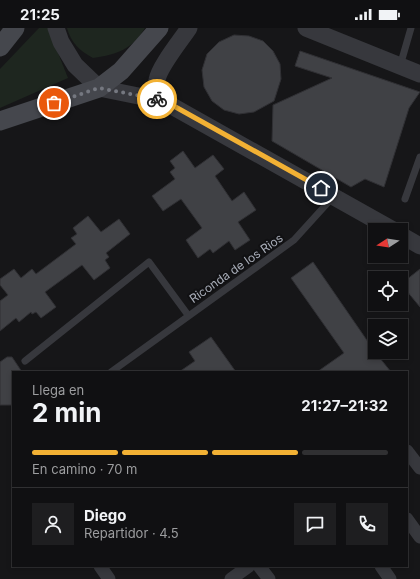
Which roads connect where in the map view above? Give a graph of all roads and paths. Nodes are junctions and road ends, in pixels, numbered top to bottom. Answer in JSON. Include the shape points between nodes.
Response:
{"nodes":[{"id":1,"x":15,"y":28,"type":"edge"},
{"id":2,"x":56,"y":28,"type":"edge"},
{"id":3,"x":159,"y":28,"type":"edge"},
{"id":4,"x":189,"y":28,"type":"edge"},
{"id":5,"x":306,"y":28,"type":"edge"},
{"id":6,"x":411,"y":28,"type":"edge"},
{"id":7,"x":0,"y":47,"type":"edge"},
{"id":8,"x":400,"y":67,"type":"junction"},
{"id":9,"x":420,"y":74,"type":"edge"},
{"id":10,"x":99,"y":88,"type":"junction"},
{"id":11,"x":163,"y":100,"type":"junction"},
{"id":12,"x":0,"y":121,"type":"edge"},
{"id":13,"x":420,"y":157,"type":"edge"},
{"id":14,"x":334,"y":196,"type":"junction"},
{"id":15,"x":405,"y":199,"type":"dead end"},
{"id":16,"x":381,"y":223,"type":"edge"},
{"id":17,"x":408,"y":239,"type":"edge"},
{"id":18,"x":420,"y":246,"type":"edge"},
{"id":19,"x":188,"y":315,"type":"junction"},
{"id":20,"x":25,"y":361,"type":"dead end"},
{"id":21,"x":112,"y":371,"type":"edge"},
{"id":22,"x":408,"y":452,"type":"edge"},
{"id":23,"x":420,"y":468,"type":"edge"},
{"id":24,"x":408,"y":520,"type":"edge"},
{"id":25,"x":420,"y":537,"type":"edge"},
{"id":26,"x":101,"y":567,"type":"edge"},
{"id":27,"x":248,"y":567,"type":"edge"},
{"id":28,"x":260,"y":567,"type":"edge"},
{"id":29,"x":382,"y":567,"type":"edge"},
{"id":30,"x":109,"y":579,"type":"edge"},
{"id":31,"x":231,"y":579,"type":"edge"},
{"id":32,"x":269,"y":579,"type":"edge"},
{"id":33,"x":390,"y":579,"type":"edge"}],
"edges":[{"from":1,"to":7,"type":"main road"},
{"from":2,"to":10,"type":"street","via":[[75,65]]},
{"from":3,"to":10,"type":"main road","via":[[121,71]]},
{"from":4,"to":11,"type":"street","via":[[156,80]]},
{"from":5,"to":8,"type":"street"},
{"from":6,"to":8,"type":"lane"},
{"from":8,"to":9,"type":"street"},
{"from":10,"to":11,"type":"street"},
{"from":10,"to":12,"type":"main road"},
{"from":11,"to":14,"type":"street"},
{"from":13,"to":15,"type":"lane"},
{"from":14,"to":16,"type":"street"},
{"from":14,"to":19,"type":"lane","name":"Riconda de los Rios","via":[[294,240]]},
{"from":17,"to":18,"type":"street"},
{"from":19,"to":20,"type":"lane","name":"Riconda de los Rios","via":[[149,262]]},
{"from":19,"to":21,"type":"lane"},
{"from":22,"to":23,"type":"street"},
{"from":24,"to":25,"type":"street"},
{"from":26,"to":30,"type":"street"},
{"from":27,"to":31,"type":"street"},
{"from":28,"to":32,"type":"street"},
{"from":29,"to":33,"type":"street"}]}
